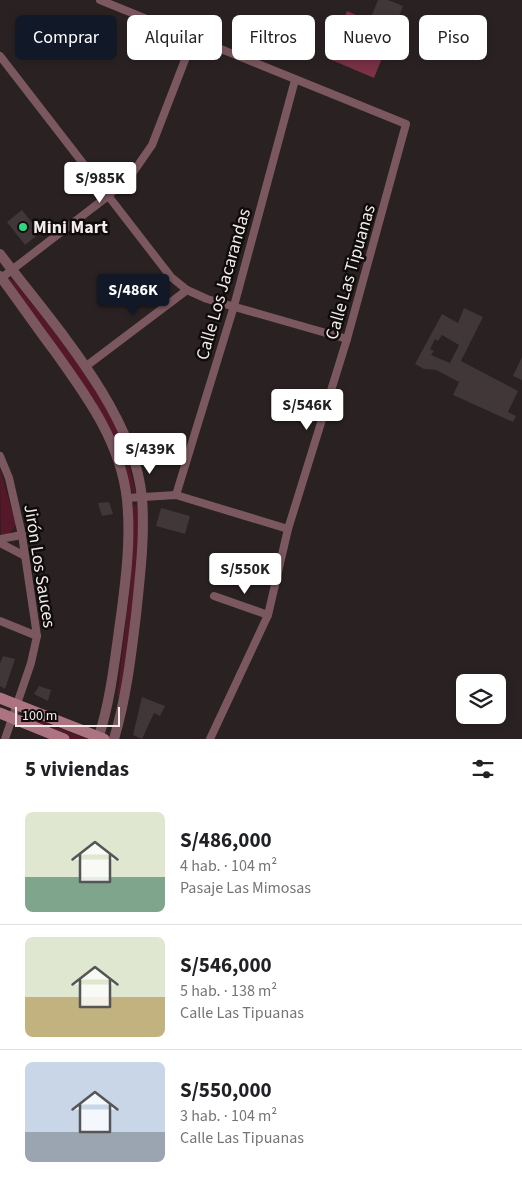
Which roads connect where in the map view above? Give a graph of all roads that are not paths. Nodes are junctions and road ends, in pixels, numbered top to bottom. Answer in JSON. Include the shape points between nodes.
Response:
{"nodes":[{"id":1,"x":100,"y":0,"type":"edge"},
{"id":2,"x":136,"y":15,"type":"edge"},
{"id":3,"x":222,"y":51,"type":"edge"},
{"id":4,"x":1,"y":60,"type":"edge"},
{"id":5,"x":185,"y":60,"type":"edge"},
{"id":6,"x":295,"y":80,"type":"junction"},
{"id":7,"x":108,"y":196,"type":"junction"},
{"id":8,"x":0,"y":254,"type":"edge"},
{"id":9,"x":12,"y":270,"type":"junction"},
{"id":10,"x":1,"y":278,"type":"edge"},
{"id":11,"x":187,"y":290,"type":"junction"},
{"id":12,"x":234,"y":306,"type":"junction"},
{"id":13,"x":347,"y":339,"type":"junction"},
{"id":14,"x":85,"y":367,"type":"junction"},
{"id":15,"x":0,"y":456,"type":"edge"},
{"id":16,"x":176,"y":494,"type":"junction"},
{"id":17,"x":142,"y":496,"type":"junction"},
{"id":18,"x":127,"y":498,"type":"junction"},
{"id":19,"x":288,"y":529,"type":"junction"},
{"id":20,"x":22,"y":535,"type":"junction"},
{"id":21,"x":0,"y":539,"type":"edge"},
{"id":22,"x":0,"y":544,"type":"edge"},
{"id":23,"x":26,"y":556,"type":"junction"},
{"id":24,"x":214,"y":596,"type":"dead end"},
{"id":25,"x":268,"y":615,"type":"junction"},
{"id":26,"x":0,"y":621,"type":"edge"},
{"id":27,"x":36,"y":636,"type":"junction"},
{"id":28,"x":0,"y":698,"type":"edge"},
{"id":29,"x":107,"y":699,"type":"junction"},
{"id":30,"x":122,"y":703,"type":"junction"},
{"id":31,"x":16,"y":704,"type":"junction"},
{"id":32,"x":0,"y":714,"type":"edge"},
{"id":33,"x":14,"y":719,"type":"junction"},
{"id":34,"x":100,"y":738,"type":"edge"},
{"id":35,"x":5,"y":739,"type":"edge"},
{"id":36,"x":64,"y":739,"type":"edge"},
{"id":37,"x":114,"y":739,"type":"edge"},
{"id":38,"x":210,"y":739,"type":"edge"}],
"edges":[{"from":1,"to":2,"type":"street","name":"Calle Las Tipuanas"},
{"from":3,"to":6,"type":"street","name":"Calle Las Tipuanas"},
{"from":4,"to":7,"type":"street"},
{"from":5,"to":7,"type":"street","via":[[152,145],[134,171]]},
{"from":6,"to":12,"type":"street","name":"Calle Los Jacarandas"},
{"from":6,"to":13,"type":"street","name":"Calle Las Tipuanas","via":[[406,124]]},
{"from":7,"to":9,"type":"street"},
{"from":7,"to":11,"type":"street","via":[[160,266]]},
{"from":8,"to":9,"type":"street"},
{"from":9,"to":10,"type":"street"},
{"from":9,"to":14,"type":"street"},
{"from":10,"to":18,"type":"street","via":[[92,403],[115,453]]},
{"from":11,"to":12,"type":"street"},
{"from":11,"to":14,"type":"street"},
{"from":12,"to":13,"type":"street"},
{"from":12,"to":16,"type":"street","name":"Calle Los Jacarandas"},
{"from":13,"to":19,"type":"street","name":"Calle Las Tipuanas"},
{"from":14,"to":17,"type":"street","via":[[118,420]]},
{"from":15,"to":20,"type":"street","name":"Jirón Los Sauces","via":[[9,478]]},
{"from":16,"to":17,"type":"street"},
{"from":16,"to":19,"type":"street"},
{"from":17,"to":18,"type":"street"},
{"from":17,"to":30,"type":"street","via":[[141,574]]},
{"from":18,"to":29,"type":"street","via":[[129,536],[126,572]]},
{"from":19,"to":25,"type":"street","name":"Calle Las Tipuanas"},
{"from":20,"to":21,"type":"street"},
{"from":20,"to":23,"type":"street","name":"Jirón Los Sauces"},
{"from":22,"to":23,"type":"street"},
{"from":23,"to":27,"type":"street","name":"Jirón Los Sauces"},
{"from":24,"to":25,"type":"street"},
{"from":25,"to":38,"type":"street","name":"Calle Las Tipuanas"},
{"from":26,"to":27,"type":"street"},
{"from":27,"to":31,"type":"street","name":"Jirón Los Sauces","via":[[31,663]]},
{"from":28,"to":31,"type":"main road"},
{"from":29,"to":30,"type":"street"},
{"from":29,"to":34,"type":"street"},
{"from":30,"to":37,"type":"street"},
{"from":31,"to":33,"type":"street","name":"Jirón Los Sauces"},
{"from":31,"to":34,"type":"main road"},
{"from":32,"to":33,"type":"main road"},
{"from":33,"to":35,"type":"street","name":"Jirón Los Sauces"},
{"from":33,"to":36,"type":"main road"}]}
